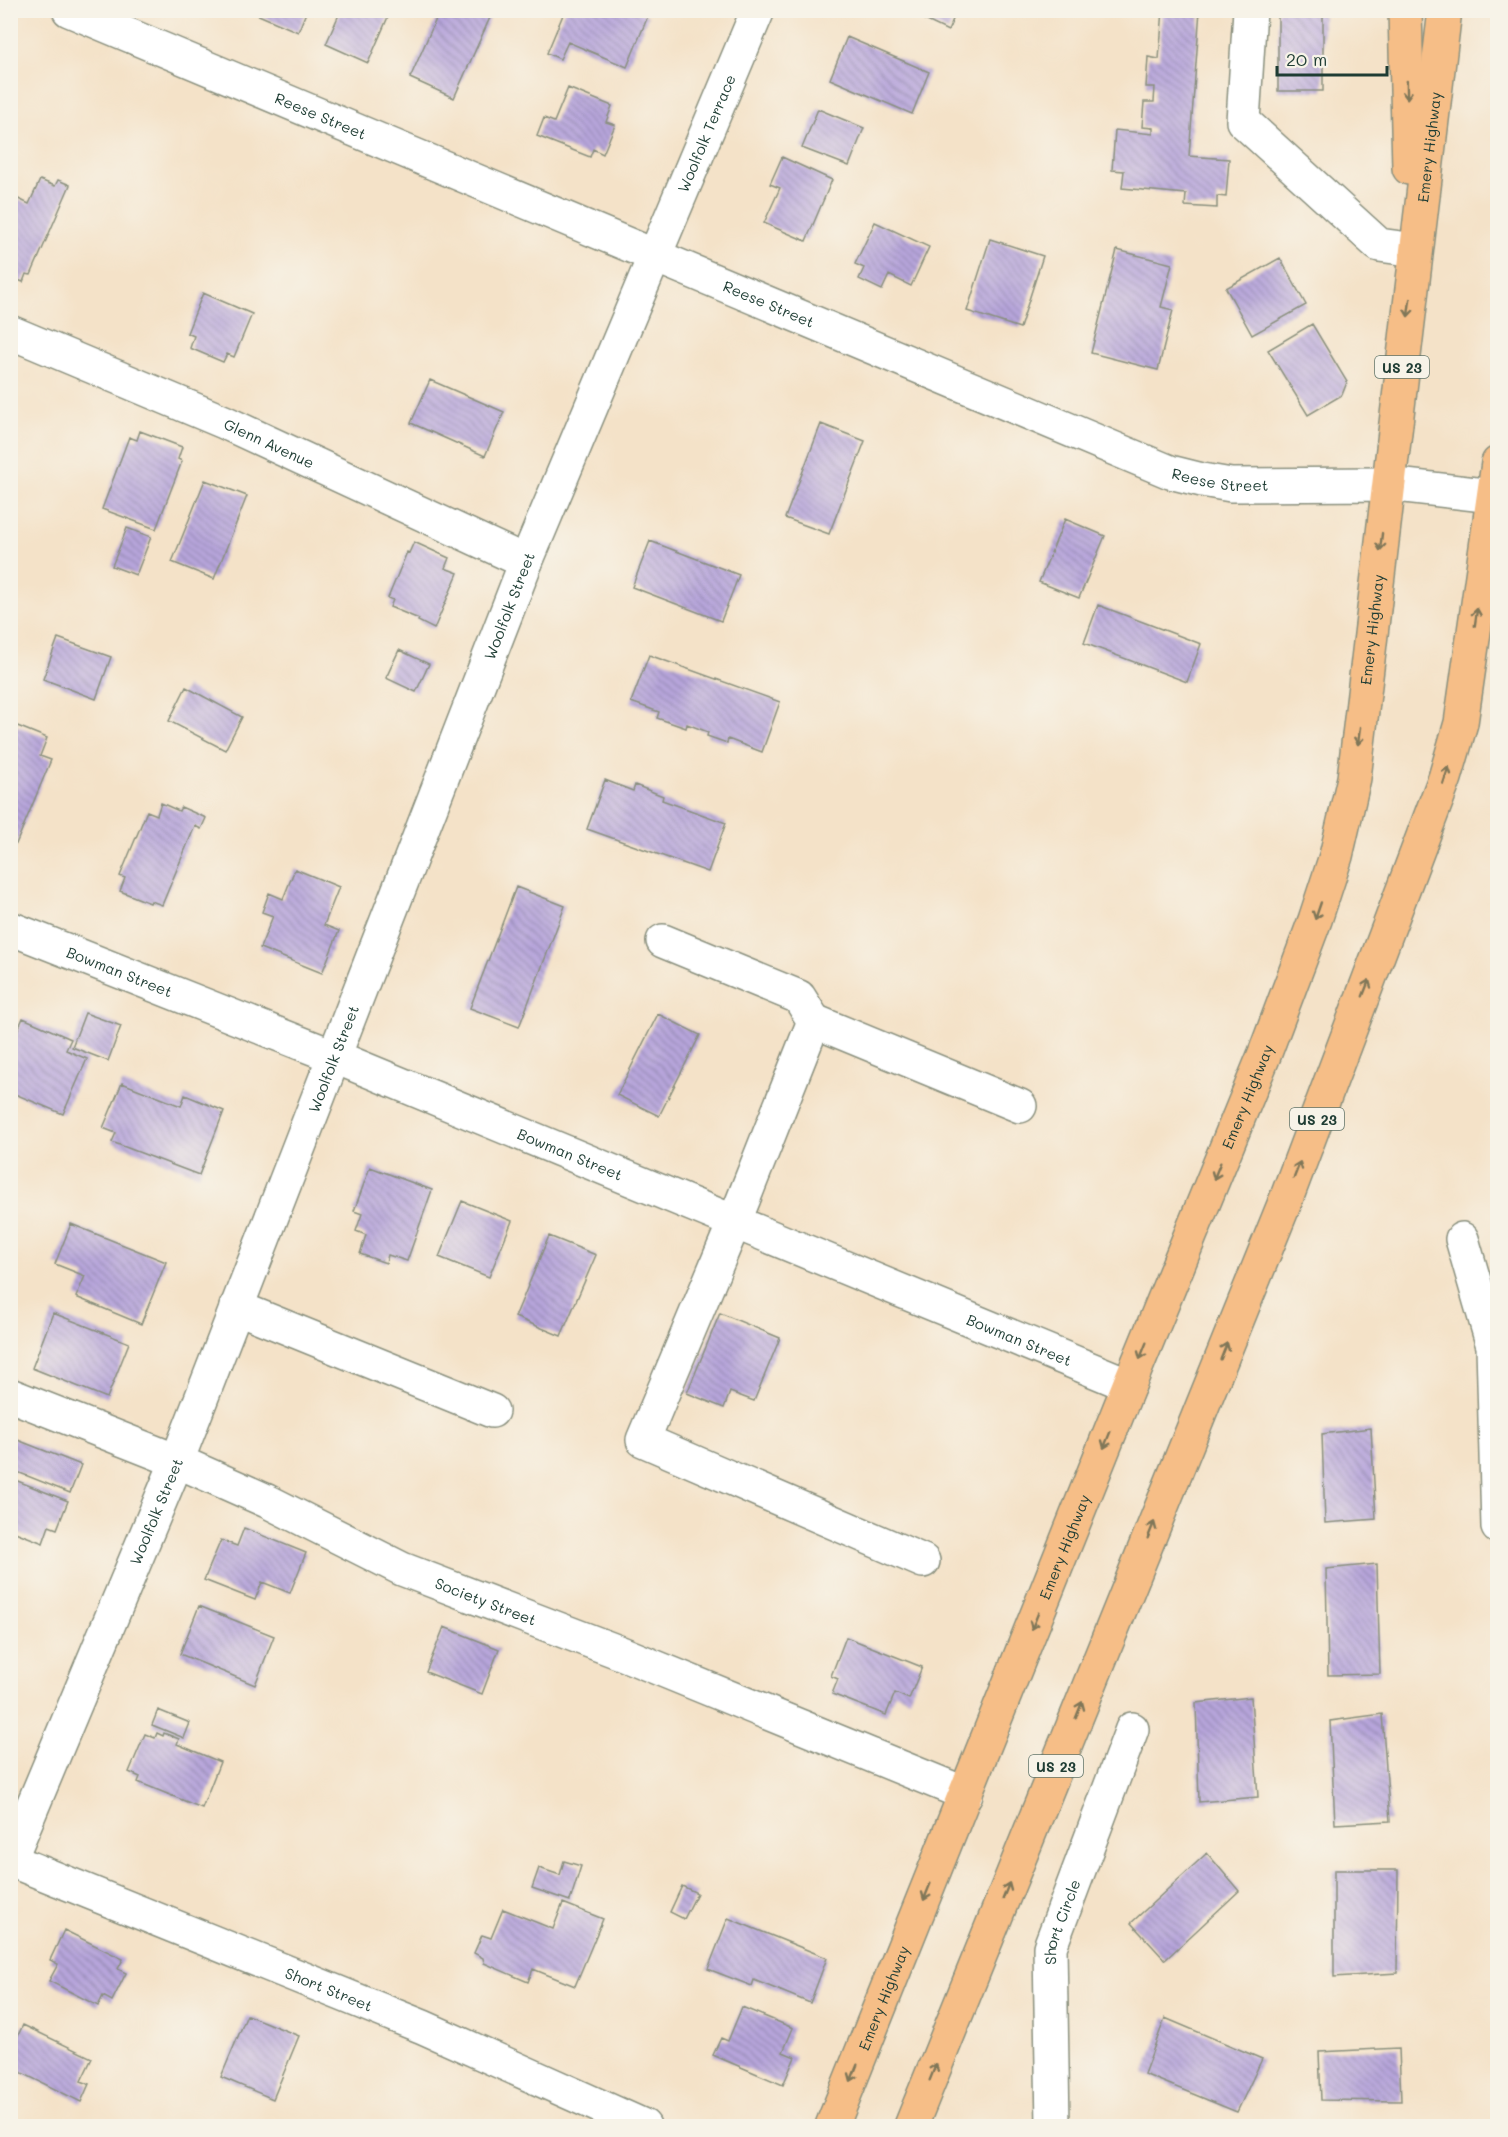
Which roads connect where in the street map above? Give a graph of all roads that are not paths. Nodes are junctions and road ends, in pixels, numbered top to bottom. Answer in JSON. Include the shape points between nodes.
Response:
{"nodes":[{"id":1,"x":69,"y":10,"type":"edge"},
{"id":2,"x":758,"y":10,"type":"edge"},
{"id":3,"x":1250,"y":10,"type":"edge"},
{"id":4,"x":1405,"y":10,"type":"edge"},
{"id":5,"x":1445,"y":10,"type":"edge"},
{"id":6,"x":1416,"y":250,"type":"junction"},
{"id":7,"x":654,"y":257,"type":"junction"},
{"id":8,"x":10,"y":332,"type":"edge"},
{"id":9,"x":1497,"y":463,"type":"edge"},
{"id":10,"x":1388,"y":484,"type":"junction"},
{"id":11,"x":1492,"y":496,"type":"junction"},
{"id":12,"x":526,"y":562,"type":"junction"},
{"id":13,"x":10,"y":928,"type":"edge"},
{"id":14,"x":663,"y":941,"type":"dead end"},
{"id":15,"x":814,"y":1021,"type":"junction"},
{"id":16,"x":333,"y":1056,"type":"junction"},
{"id":17,"x":1020,"y":1106,"type":"dead end"},
{"id":18,"x":734,"y":1223,"type":"junction"},
{"id":19,"x":1462,"y":1239,"type":"dead end"},
{"id":20,"x":236,"y":1307,"type":"junction"},
{"id":21,"x":1129,"y":1385,"type":"junction"},
{"id":22,"x":10,"y":1395,"type":"edge"},
{"id":23,"x":492,"y":1411,"type":"dead end"},
{"id":24,"x":177,"y":1461,"type":"junction"},
{"id":25,"x":1497,"y":1527,"type":"edge"},
{"id":26,"x":923,"y":1562,"type":"dead end"},
{"id":27,"x":1132,"y":1729,"type":"dead end"},
{"id":28,"x":966,"y":1794,"type":"junction"},
{"id":29,"x":11,"y":1860,"type":"edge"},
{"id":30,"x":644,"y":2127,"type":"edge"},
{"id":31,"x":832,"y":2127,"type":"edge"},
{"id":32,"x":911,"y":2127,"type":"edge"},
{"id":33,"x":1053,"y":2127,"type":"edge"}],
"edges":[{"from":1,"to":7,"type":"street","name":"Reese Street"},
{"from":2,"to":7,"type":"street","name":"Woolfolk Terrace"},
{"from":3,"to":6,"type":"street","via":[[1243,121],[1379,245]]},
{"from":4,"to":6,"type":"highway","one_way":true,"via":[[1408,166]]},
{"from":5,"to":6,"type":"highway","name":"Emery Highway","number":"US 23"},
{"from":6,"to":10,"type":"highway","name":"Emery Highway","number":"US 23","one_way":true},
{"from":7,"to":10,"type":"street","name":"Reese Street","via":[[1170,472],[1231,484]]},
{"from":7,"to":12,"type":"street","name":"Woolfolk Street"},
{"from":8,"to":12,"type":"street","name":"Glenn Avenue","via":[[224,422]]},
{"from":9,"to":11,"type":"highway","number":"US 23"},
{"from":10,"to":11,"type":"street","name":"Reese Street"},
{"from":10,"to":21,"type":"highway","name":"Emery Highway","number":"US 23","one_way":true,"via":[[1354,778],[1336,856],[1265,1053]]},
{"from":32,"to":11,"type":"highway","number":"US 23","one_way":true,"via":[[1285,1202],[1430,820],[1461,723]]},
{"from":12,"to":16,"type":"street","name":"Woolfolk Street"},
{"from":13,"to":16,"type":"street","name":"Bowman Street"},
{"from":14,"to":15,"type":"street","via":[[799,997]]},
{"from":15,"to":17,"type":"street"},
{"from":15,"to":18,"type":"street"},
{"from":16,"to":18,"type":"street","name":"Bowman Street"},
{"from":16,"to":20,"type":"street","name":"Woolfolk Street"},
{"from":18,"to":21,"type":"street","name":"Bowman Street"},
{"from":18,"to":26,"type":"street","via":[[643,1440]]},
{"from":19,"to":25,"type":"street","via":[[1493,1346]]},
{"from":20,"to":23,"type":"street"},
{"from":20,"to":24,"type":"street","name":"Woolfolk Street"},
{"from":21,"to":28,"type":"highway","name":"Emery Highway","number":"US 23","one_way":true},
{"from":22,"to":24,"type":"street","name":"Society Street"},
{"from":24,"to":28,"type":"street","name":"Society Street","via":[[402,1569],[621,1653]]},
{"from":24,"to":29,"type":"street","name":"Woolfolk Street"},
{"from":27,"to":33,"type":"street","name":"Short Circle","via":[[1050,1947]]},
{"from":28,"to":31,"type":"highway","name":"Emery Highway","number":"US 23","one_way":true},
{"from":29,"to":30,"type":"street","name":"Short Street","via":[[423,2027]]}]}
